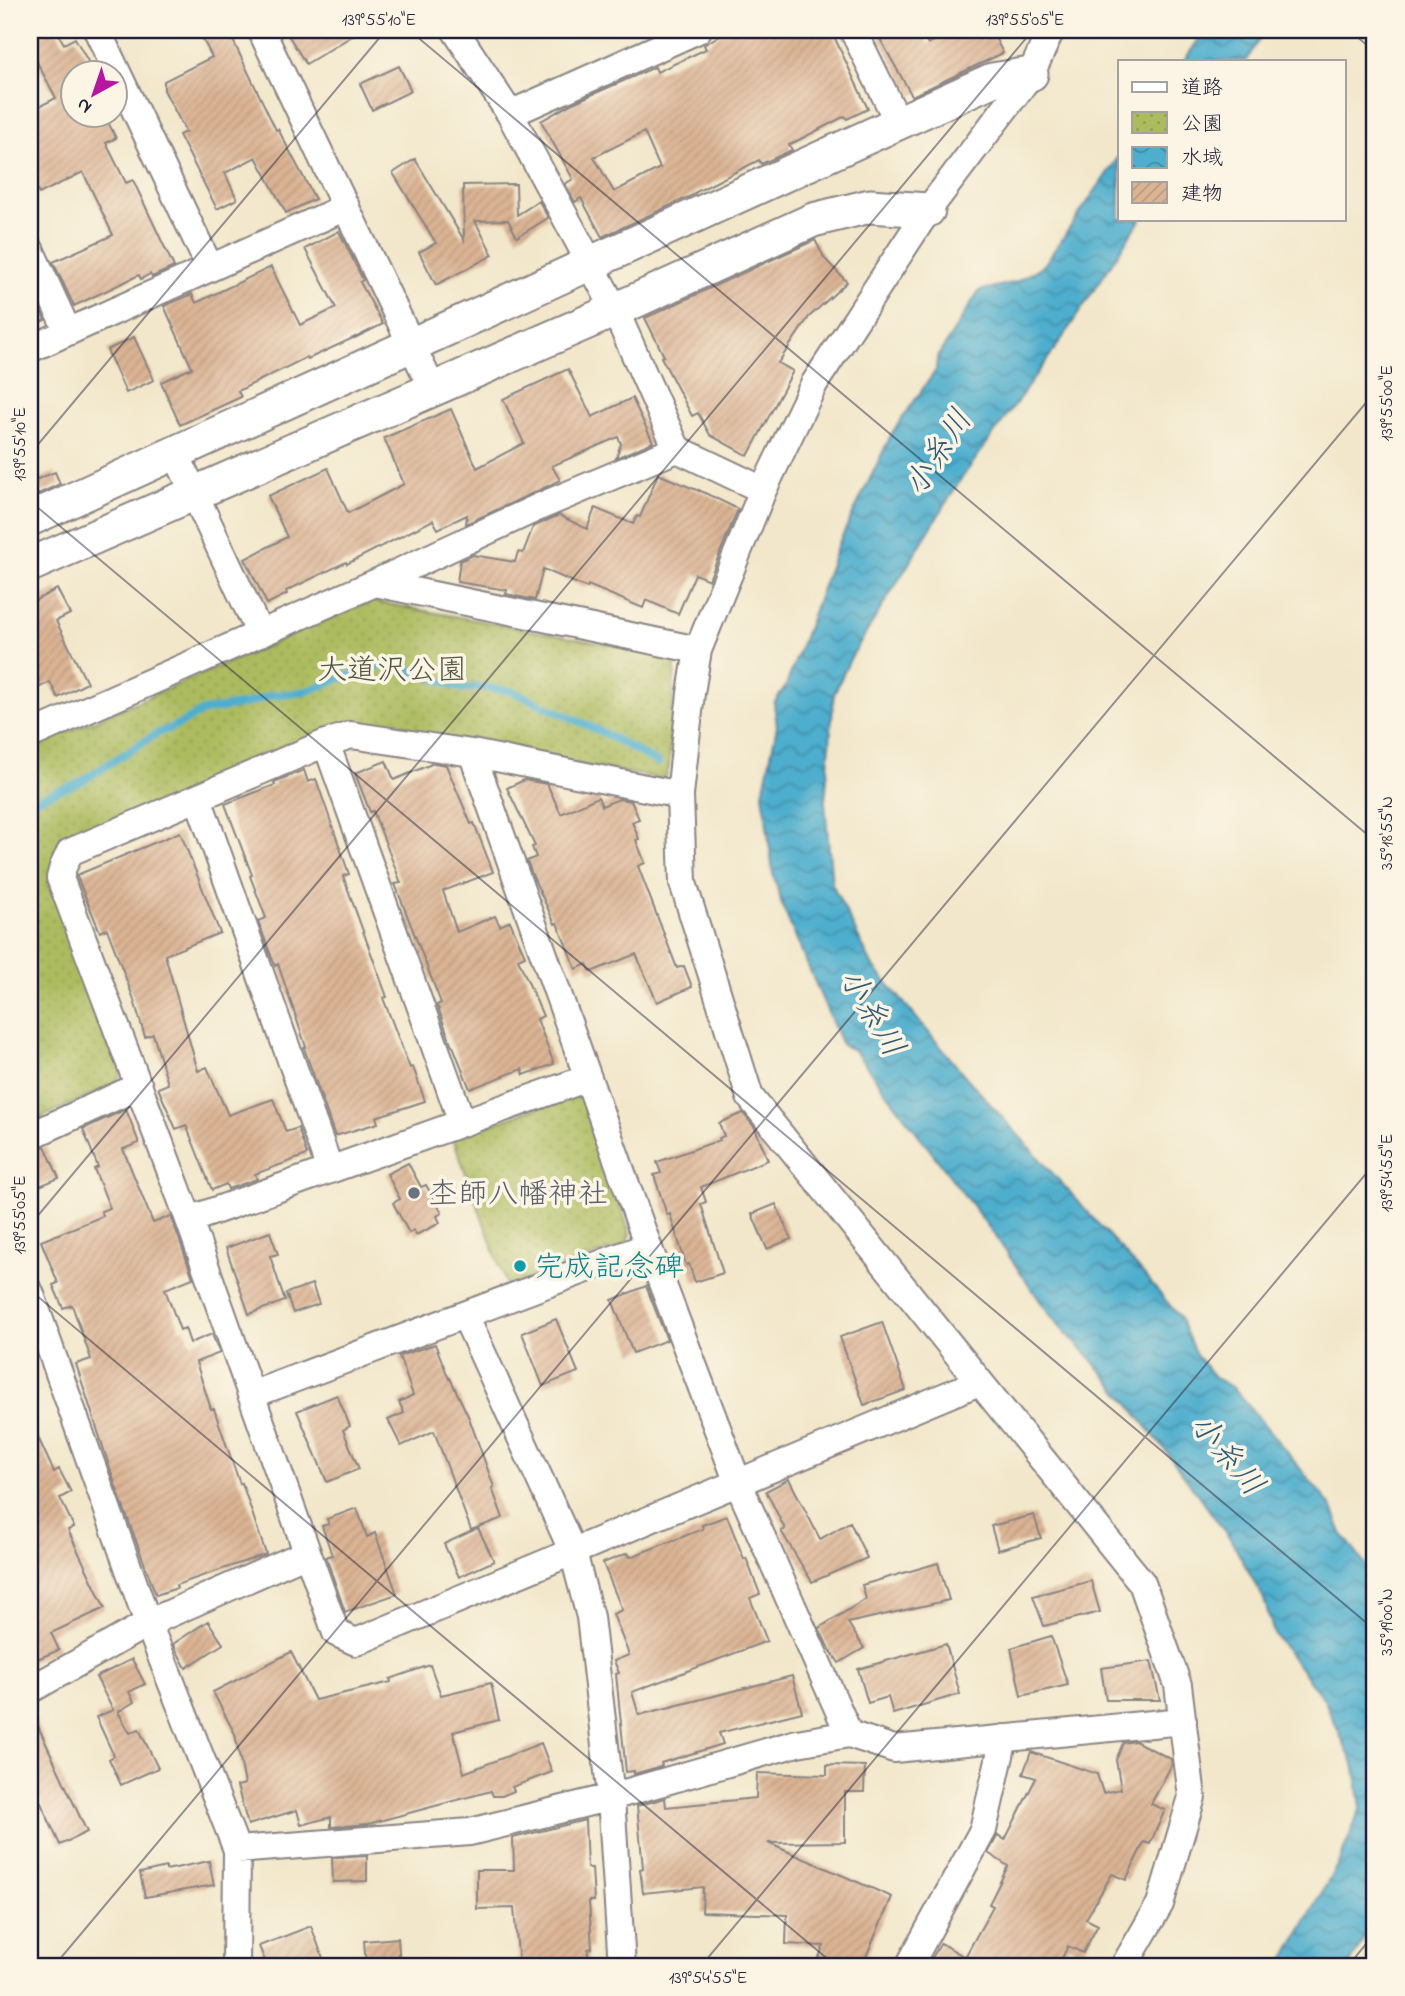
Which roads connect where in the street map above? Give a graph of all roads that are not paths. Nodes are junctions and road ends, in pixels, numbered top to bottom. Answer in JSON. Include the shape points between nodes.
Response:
{"nodes":[{"id":1,"x":97,"y":30,"type":"edge"},
{"id":2,"x":261,"y":30,"type":"edge"},
{"id":3,"x":455,"y":30,"type":"edge"},
{"id":4,"x":853,"y":30,"type":"edge"},
{"id":5,"x":1051,"y":30,"type":"edge"},
{"id":6,"x":681,"y":33,"type":"edge"},
{"id":7,"x":1031,"y":74,"type":"junction"},
{"id":8,"x":510,"y":114,"type":"junction"},
{"id":9,"x":898,"y":122,"type":"junction"},
{"id":10,"x":346,"y":208,"type":"junction"},
{"id":11,"x":928,"y":210,"type":"junction"},
{"id":12,"x":30,"y":249,"type":"edge"},
{"id":13,"x":590,"y":263,"type":"junction"},
{"id":14,"x":210,"y":268,"type":"junction"},
{"id":15,"x":615,"y":310,"type":"junction"},
{"id":16,"x":68,"y":332,"type":"junction"},
{"id":17,"x":411,"y":344,"type":"junction"},
{"id":18,"x":30,"y":349,"type":"edge"},
{"id":19,"x":433,"y":390,"type":"junction"},
{"id":20,"x":677,"y":449,"type":"junction"},
{"id":21,"x":175,"y":452,"type":"junction"},
{"id":22,"x":763,"y":490,"type":"junction"},
{"id":23,"x":194,"y":492,"type":"junction"},
{"id":24,"x":30,"y":519,"type":"edge"},
{"id":25,"x":30,"y":565,"type":"edge"},
{"id":26,"x":375,"y":583,"type":"junction"},
{"id":27,"x":260,"y":634,"type":"junction"},
{"id":28,"x":698,"y":650,"type":"junction"},
{"id":29,"x":30,"y":735,"type":"edge"},
{"id":30,"x":326,"y":743,"type":"junction"},
{"id":31,"x":472,"y":754,"type":"junction"},
{"id":32,"x":680,"y":795,"type":"junction"},
{"id":33,"x":198,"y":797,"type":"junction"},
{"id":34,"x":588,"y":1078,"type":"junction"},
{"id":35,"x":139,"y":1086,"type":"junction"},
{"id":36,"x":463,"y":1122,"type":"junction"},
{"id":37,"x":30,"y":1136,"type":"edge"},
{"id":38,"x":330,"y":1170,"type":"junction"},
{"id":39,"x":189,"y":1220,"type":"junction"},
{"id":40,"x":648,"y":1246,"type":"junction"},
{"id":41,"x":30,"y":1292,"type":"edge"},
{"id":42,"x":465,"y":1315,"type":"junction"},
{"id":43,"x":979,"y":1382,"type":"junction"},
{"id":44,"x":251,"y":1395,"type":"junction"},
{"id":45,"x":738,"y":1483,"type":"junction"},
{"id":46,"x":573,"y":1552,"type":"junction"},
{"id":47,"x":307,"y":1553,"type":"junction"},
{"id":48,"x":148,"y":1623,"type":"junction"},
{"id":49,"x":30,"y":1690,"type":"edge"},
{"id":50,"x":1183,"y":1721,"type":"junction"},
{"id":51,"x":849,"y":1734,"type":"junction"},
{"id":52,"x":1004,"y":1738,"type":"junction"},
{"id":53,"x":611,"y":1797,"type":"junction"},
{"id":54,"x":237,"y":1850,"type":"junction"},
{"id":55,"x":236,"y":1966,"type":"edge"},
{"id":56,"x":622,"y":1966,"type":"edge"},
{"id":57,"x":909,"y":1966,"type":"edge"},
{"id":58,"x":1124,"y":1966,"type":"edge"}],
"edges":[{"from":1,"to":14,"type":"street"},
{"from":2,"to":10,"type":"street"},
{"from":3,"to":8,"type":"street"},
{"from":4,"to":9,"type":"street"},
{"from":5,"to":7,"type":"street"},
{"from":6,"to":8,"type":"street"},
{"from":7,"to":9,"type":"street","via":[[992,80]]},
{"from":7,"to":11,"type":"street"},
{"from":8,"to":13,"type":"street"},
{"from":9,"to":13,"type":"street"},
{"from":10,"to":14,"type":"street"},
{"from":10,"to":17,"type":"street"},
{"from":11,"to":15,"type":"street","via":[[870,206],[813,220]]},
{"from":11,"to":22,"type":"street","via":[[814,384]]},
{"from":12,"to":16,"type":"street"},
{"from":13,"to":15,"type":"street"},
{"from":13,"to":17,"type":"street"},
{"from":14,"to":16,"type":"street"},
{"from":15,"to":19,"type":"street"},
{"from":15,"to":20,"type":"street"},
{"from":16,"to":18,"type":"street"},
{"from":17,"to":19,"type":"street"},
{"from":17,"to":21,"type":"street"},
{"from":19,"to":23,"type":"street"},
{"from":20,"to":22,"type":"street"},
{"from":20,"to":26,"type":"street"},
{"from":21,"to":23,"type":"street"},
{"from":21,"to":24,"type":"street"},
{"from":22,"to":28,"type":"street"},
{"from":23,"to":25,"type":"street"},
{"from":23,"to":27,"type":"street"},
{"from":26,"to":27,"type":"street"},
{"from":26,"to":28,"type":"street"},
{"from":27,"to":29,"type":"street"},
{"from":28,"to":32,"type":"street"},
{"from":30,"to":31,"type":"street","via":[[351,735]]},
{"from":30,"to":33,"type":"street"},
{"from":30,"to":36,"type":"street"},
{"from":31,"to":32,"type":"street"},
{"from":31,"to":34,"type":"street"},
{"from":32,"to":43,"type":"street","via":[[683,883],[751,1097]]},
{"from":33,"to":35,"type":"street","via":[[70,852],[60,878]]},
{"from":33,"to":38,"type":"street"},
{"from":34,"to":36,"type":"street"},
{"from":34,"to":40,"type":"street"},
{"from":35,"to":37,"type":"street"},
{"from":35,"to":39,"type":"street"},
{"from":36,"to":38,"type":"street"},
{"from":38,"to":39,"type":"street"},
{"from":39,"to":44,"type":"street"},
{"from":40,"to":42,"type":"street"},
{"from":40,"to":45,"type":"street"},
{"from":41,"to":48,"type":"street"},
{"from":42,"to":44,"type":"street"},
{"from":42,"to":46,"type":"street"},
{"from":43,"to":45,"type":"street"},
{"from":43,"to":50,"type":"street","via":[[1142,1583],[1178,1685]]},
{"from":44,"to":47,"type":"street"},
{"from":45,"to":46,"type":"street"},
{"from":45,"to":51,"type":"street"},
{"from":46,"to":47,"type":"street","via":[[356,1642],[335,1633]]},
{"from":46,"to":53,"type":"street","via":[[590,1617]]},
{"from":47,"to":48,"type":"street"},
{"from":48,"to":49,"type":"street"},
{"from":48,"to":54,"type":"street"},
{"from":50,"to":52,"type":"street"},
{"from":50,"to":58,"type":"street","via":[[1192,1797],[1160,1904]]},
{"from":51,"to":52,"type":"street","via":[[894,1749]]},
{"from":51,"to":53,"type":"street","via":[[797,1743]]},
{"from":52,"to":57,"type":"street","via":[[983,1830]]},
{"from":53,"to":54,"type":"street","via":[[470,1832]]},
{"from":53,"to":56,"type":"street"},
{"from":54,"to":55,"type":"street"}]}
